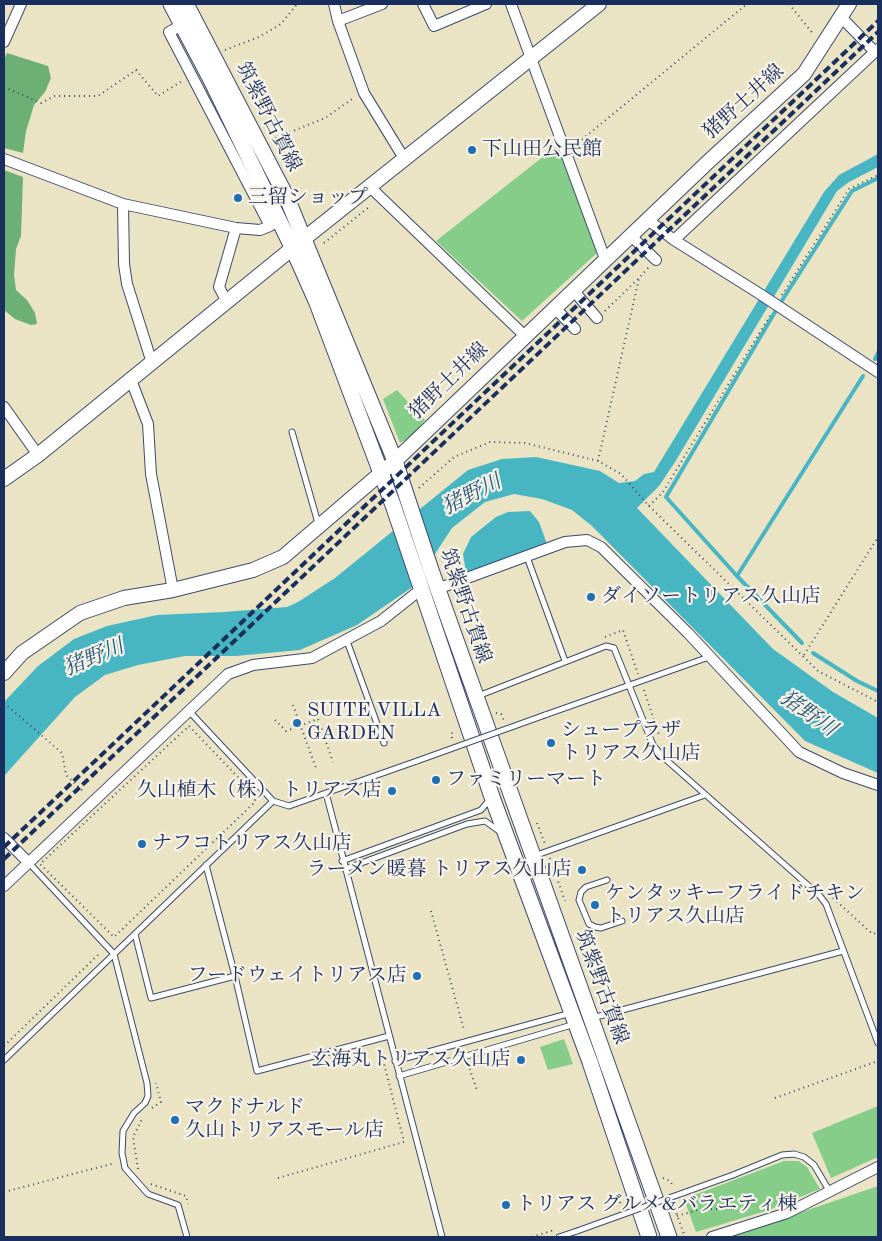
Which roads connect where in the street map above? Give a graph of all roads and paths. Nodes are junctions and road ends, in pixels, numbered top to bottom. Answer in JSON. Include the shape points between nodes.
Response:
{"nodes":[{"id":1,"x":21,"y":4,"type":"edge"},
{"id":2,"x":170,"y":4,"type":"edge"},
{"id":3,"x":186,"y":4,"type":"edge"},
{"id":4,"x":297,"y":4,"type":"edge"},
{"id":5,"x":334,"y":4,"type":"edge"},
{"id":6,"x":382,"y":4,"type":"edge"},
{"id":7,"x":423,"y":4,"type":"edge"},
{"id":8,"x":486,"y":4,"type":"edge"},
{"id":9,"x":511,"y":4,"type":"edge"},
{"id":10,"x":600,"y":4,"type":"edge"},
{"id":11,"x":747,"y":4,"type":"edge"},
{"id":12,"x":789,"y":4,"type":"edge"},
{"id":13,"x":849,"y":4,"type":"edge"},
{"id":14,"x":841,"y":17,"type":"junction"},
{"id":15,"x":338,"y":21,"type":"junction"},
{"id":16,"x":182,"y":25,"type":"junction"},
{"id":17,"x":4,"y":42,"type":"edge"},
{"id":18,"x":823,"y":46,"type":"junction"},
{"id":19,"x":225,"y":50,"type":"dead end"},
{"id":20,"x":877,"y":51,"type":"edge"},
{"id":21,"x":531,"y":58,"type":"junction"},
{"id":22,"x":192,"y":74,"type":"junction"},
{"id":23,"x":4,"y":86,"type":"edge"},
{"id":24,"x":364,"y":93,"type":"junction"},
{"id":25,"x":271,"y":140,"type":"dead end"},
{"id":26,"x":567,"y":152,"type":"junction"},
{"id":27,"x":4,"y":159,"type":"edge"},
{"id":28,"x":404,"y":160,"type":"junction"},
{"id":29,"x":878,"y":176,"type":"edge"},
{"id":30,"x":370,"y":187,"type":"junction"},
{"id":31,"x":123,"y":204,"type":"junction"},
{"id":32,"x":369,"y":207,"type":"dead end"},
{"id":33,"x":648,"y":220,"type":"junction"},
{"id":34,"x":274,"y":222,"type":"junction"},
{"id":35,"x":236,"y":228,"type":"junction"},
{"id":36,"x":630,"y":235,"type":"junction"},
{"id":37,"x":305,"y":238,"type":"junction"},
{"id":38,"x":674,"y":240,"type":"junction"},
{"id":39,"x":324,"y":243,"type":"dead end"},
{"id":40,"x":293,"y":249,"type":"junction"},
{"id":41,"x":605,"y":259,"type":"junction"},
{"id":42,"x":656,"y":260,"type":"joint"},
{"id":43,"x":639,"y":278,"type":"junction"},
{"id":44,"x":573,"y":290,"type":"junction"},
{"id":45,"x":227,"y":302,"type":"junction"},
{"id":46,"x":774,"y":302,"type":"junction"},
{"id":47,"x":554,"y":308,"type":"junction"},
{"id":48,"x":597,"y":318,"type":"joint"},
{"id":49,"x":575,"y":329,"type":"dead end"},
{"id":50,"x":524,"y":336,"type":"junction"},
{"id":51,"x":152,"y":363,"type":"junction"},
{"id":52,"x":878,"y":372,"type":"edge"},
{"id":53,"x":131,"y":380,"type":"junction"},
{"id":54,"x":4,"y":407,"type":"edge"},
{"id":55,"x":292,"y":432,"type":"dead end"},
{"id":56,"x":38,"y":455,"type":"junction"},
{"id":57,"x":395,"y":461,"type":"junction"},
{"id":58,"x":598,"y":461,"type":"junction"},
{"id":59,"x":381,"y":472,"type":"junction"},
{"id":60,"x":4,"y":479,"type":"edge"},
{"id":61,"x":406,"y":496,"type":"junction"},
{"id":62,"x":650,"y":506,"type":"junction"},
{"id":63,"x":319,"y":526,"type":"junction"},
{"id":64,"x":878,"y":537,"type":"edge"},
{"id":65,"x":527,"y":557,"type":"junction"},
{"id":66,"x":423,"y":578,"type":"junction"},
{"id":67,"x":437,"y":589,"type":"junction"},
{"id":68,"x":173,"y":590,"type":"junction"},
{"id":69,"x":605,"y":637,"type":"dead end"},
{"id":70,"x":347,"y":641,"type":"junction"},
{"id":71,"x":803,"y":656,"type":"junction"},
{"id":72,"x":708,"y":657,"type":"junction"},
{"id":73,"x":565,"y":661,"type":"junction"},
{"id":74,"x":4,"y":673,"type":"edge"},
{"id":75,"x":640,"y":681,"type":"junction"},
{"id":76,"x":629,"y":685,"type":"junction"},
{"id":77,"x":475,"y":697,"type":"junction"},
{"id":78,"x":878,"y":702,"type":"edge"},
{"id":79,"x":4,"y":703,"type":"edge"},
{"id":80,"x":292,"y":705,"type":"dead end"},
{"id":81,"x":188,"y":710,"type":"junction"},
{"id":82,"x":494,"y":713,"type":"dead end"},
{"id":83,"x":275,"y":720,"type":"dead end"},
{"id":84,"x":504,"y":721,"type":"dead end"},
{"id":85,"x":300,"y":726,"type":"junction"},
{"id":86,"x":457,"y":728,"type":"dead end"},
{"id":87,"x":659,"y":735,"type":"dead end"},
{"id":88,"x":453,"y":740,"type":"dead end"},
{"id":89,"x":384,"y":743,"type":"dead end"},
{"id":90,"x":333,"y":762,"type":"dead end"},
{"id":91,"x":316,"y":768,"type":"dead end"},
{"id":92,"x":878,"y":785,"type":"edge"},
{"id":93,"x":326,"y":794,"type":"junction"},
{"id":94,"x":705,"y":795,"type":"junction"},
{"id":95,"x":492,"y":797,"type":"junction"},
{"id":96,"x":273,"y":801,"type":"junction"},
{"id":97,"x":98,"y":804,"type":"junction"},
{"id":98,"x":4,"y":838,"type":"edge"},
{"id":99,"x":510,"y":845,"type":"junction"},
{"id":100,"x":533,"y":856,"type":"junction"},
{"id":101,"x":342,"y":860,"type":"junction"},
{"id":102,"x":29,"y":862,"type":"junction"},
{"id":103,"x":206,"y":865,"type":"junction"},
{"id":104,"x":345,"y":869,"type":"junction"},
{"id":105,"x":607,"y":880,"type":"dead end"},
{"id":106,"x":4,"y":886,"type":"edge"},
{"id":107,"x":831,"y":897,"type":"dead end"},
{"id":108,"x":431,"y":911,"type":"dead end"},
{"id":109,"x":622,"y":921,"type":"dead end"},
{"id":110,"x":878,"y":932,"type":"edge"},
{"id":111,"x":135,"y":934,"type":"junction"},
{"id":112,"x":843,"y":951,"type":"junction"},
{"id":113,"x":100,"y":953,"type":"dead end"},
{"id":114,"x":114,"y":954,"type":"junction"},
{"id":115,"x":235,"y":976,"type":"junction"},
{"id":116,"x":574,"y":1018,"type":"junction"},
{"id":117,"x":591,"y":1019,"type":"junction"},
{"id":118,"x":464,"y":1030,"type":"dead end"},
{"id":119,"x":389,"y":1036,"type":"junction"},
{"id":120,"x":878,"y":1043,"type":"edge"},
{"id":121,"x":4,"y":1046,"type":"edge"},
{"id":122,"x":371,"y":1050,"type":"dead end"},
{"id":123,"x":4,"y":1060,"type":"edge"},
{"id":124,"x":395,"y":1061,"type":"junction"},
{"id":125,"x":878,"y":1061,"type":"edge"},
{"id":126,"x":460,"y":1066,"type":"dead end"},
{"id":127,"x":399,"y":1076,"type":"junction"},
{"id":128,"x":476,"y":1090,"type":"dead end"},
{"id":129,"x":774,"y":1098,"type":"dead end"},
{"id":130,"x":161,"y":1102,"type":"dead end"},
{"id":131,"x":149,"y":1111,"type":"dead end"},
{"id":132,"x":145,"y":1115,"type":"dead end"},
{"id":133,"x":118,"y":1162,"type":"dead end"},
{"id":134,"x":878,"y":1167,"type":"edge"},
{"id":135,"x":140,"y":1173,"type":"dead end"},
{"id":136,"x":278,"y":1178,"type":"dead end"},
{"id":137,"x":663,"y":1178,"type":"dead end"},
{"id":138,"x":146,"y":1180,"type":"dead end"},
{"id":139,"x":675,"y":1187,"type":"dead end"},
{"id":140,"x":4,"y":1192,"type":"edge"},
{"id":141,"x":830,"y":1192,"type":"junction"},
{"id":142,"x":188,"y":1204,"type":"dead end"},
{"id":143,"x":734,"y":1209,"type":"dead end"},
{"id":144,"x":677,"y":1216,"type":"dead end"},
{"id":145,"x":557,"y":1229,"type":"dead end"},
{"id":146,"x":187,"y":1237,"type":"edge"},
{"id":147,"x":442,"y":1237,"type":"edge"},
{"id":148,"x":532,"y":1237,"type":"edge"},
{"id":149,"x":559,"y":1237,"type":"edge"},
{"id":150,"x":649,"y":1237,"type":"edge"},
{"id":151,"x":669,"y":1237,"type":"edge"},
{"id":152,"x":712,"y":1237,"type":"edge"}],
"edges":[{"from":1,"to":17,"type":"street"},
{"from":2,"to":16,"type":"main road","name":"筑紫野古賀線"},
{"from":3,"to":37,"type":"main road","name":"筑紫野古賀線"},
{"from":4,"to":19,"type":"path","via":[[281,24],[259,37]]},
{"from":5,"to":15,"type":"street"},
{"from":6,"to":15,"type":"street"},
{"from":7,"to":8,"type":"street","via":[[434,26]]},
{"from":9,"to":21,"type":"street"},
{"from":10,"to":21,"type":"main road"},
{"from":11,"to":26,"type":"path"},
{"from":12,"to":18,"type":"path"},
{"from":13,"to":14,"type":"main road","name":"猪野土井線"},
{"from":14,"to":18,"type":"main road","name":"猪野土井線"},
{"from":14,"to":20,"type":"street"},
{"from":15,"to":24,"type":"street"},
{"from":16,"to":22,"type":"street","via":[[169,32]]},
{"from":16,"to":34,"type":"main road","name":"筑紫野古賀線"},
{"from":18,"to":33,"type":"main road","name":"猪野土井線","via":[[804,74]]},
{"from":20,"to":38,"type":"street"},
{"from":21,"to":26,"type":"street"},
{"from":21,"to":28,"type":"main road"},
{"from":22,"to":23,"type":"path","via":[[158,96],[136,70],[98,96],[55,96],[42,103]]},
{"from":22,"to":34,"type":"street"},
{"from":24,"to":25,"type":"path","via":[[346,101],[325,118]]},
{"from":24,"to":28,"type":"street"},
{"from":26,"to":41,"type":"street"},
{"from":27,"to":31,"type":"street"},
{"from":28,"to":30,"type":"main road"},
{"from":29,"to":46,"type":"path","via":[[849,189]]},
{"from":30,"to":37,"type":"main road"},
{"from":30,"to":50,"type":"street"},
{"from":31,"to":35,"type":"street"},
{"from":31,"to":51,"type":"street","via":[[127,284]]},
{"from":32,"to":39,"type":"path"},
{"from":33,"to":36,"type":"main road","name":"猪野土井線"},
{"from":33,"to":38,"type":"street"},
{"from":34,"to":35,"type":"street","via":[[260,230]]},
{"from":34,"to":40,"type":"main road","name":"筑紫野古賀線"},
{"from":35,"to":45,"type":"street","via":[[219,288]]},
{"from":36,"to":41,"type":"main road","name":"猪野土井線"},
{"from":36,"to":42,"type":"street"},
{"from":37,"to":40,"type":"main road"},
{"from":37,"to":57,"type":"main road","name":"筑紫野古賀線"},
{"from":38,"to":46,"type":"street"},
{"from":40,"to":45,"type":"main road"},
{"from":40,"to":59,"type":"main road","name":"筑紫野古賀線","via":[[317,303]]},
{"from":41,"to":44,"type":"main road","name":"猪野土井線"},
{"from":42,"to":43,"type":"path"},
{"from":43,"to":48,"type":"path"},
{"from":43,"to":58,"type":"path"},
{"from":44,"to":47,"type":"main road","name":"猪野土井線"},
{"from":44,"to":48,"type":"street"},
{"from":45,"to":51,"type":"main road"},
{"from":46,"to":52,"type":"street"},
{"from":46,"to":62,"type":"path","via":[[662,492]]},
{"from":47,"to":49,"type":"street"},
{"from":47,"to":50,"type":"main road","name":"猪野土井線"},
{"from":50,"to":57,"type":"main road","name":"猪野土井線"},
{"from":51,"to":53,"type":"main road"},
{"from":53,"to":56,"type":"main road"},
{"from":53,"to":68,"type":"street","via":[[148,424],[151,474]]},
{"from":54,"to":56,"type":"street"},
{"from":55,"to":63,"type":"lane"},
{"from":56,"to":60,"type":"main road"},
{"from":57,"to":59,"type":"main road","name":"猪野土井線"},
{"from":57,"to":61,"type":"main road","name":"筑紫野古賀線"},
{"from":58,"to":61,"type":"path","via":[[524,443],[490,442],[454,457]]},
{"from":58,"to":62,"type":"path","via":[[621,474]]},
{"from":59,"to":63,"type":"main road","name":"猪野土井線"},
{"from":59,"to":66,"type":"main road","name":"筑紫野古賀線"},
{"from":61,"to":66,"type":"main road","name":"筑紫野古賀線"},
{"from":62,"to":71,"type":"path"},
{"from":63,"to":68,"type":"main road","name":"猪野土井線","via":[[283,557],[253,570]]},
{"from":64,"to":71,"type":"path"},
{"from":65,"to":67,"type":"street"},
{"from":65,"to":72,"type":"street","via":[[577,540],[587,540],[601,547]]},
{"from":65,"to":73,"type":"lane"},
{"from":66,"to":67,"type":"main road","name":"筑紫野古賀線"},
{"from":66,"to":70,"type":"street","via":[[381,621]]},
{"from":66,"to":95,"type":"main road","name":"筑紫野古賀線"},
{"from":67,"to":77,"type":"main road","name":"筑紫野古賀線"},
{"from":68,"to":74,"type":"main road","name":"猪野土井線","via":[[124,598],[80,613],[22,653]]},
{"from":69,"to":75,"type":"path","via":[[623,630]]},
{"from":70,"to":81,"type":"street","via":[[312,658],[253,665],[228,674]]},
{"from":70,"to":89,"type":"lane"},
{"from":71,"to":78,"type":"path","via":[[818,671]]},
{"from":72,"to":75,"type":"lane"},
{"from":72,"to":92,"type":"street","via":[[799,752]]},
{"from":73,"to":76,"type":"lane","via":[[606,646],[614,648]]},
{"from":73,"to":77,"type":"lane"},
{"from":75,"to":76,"type":"lane"},
{"from":75,"to":87,"type":"path"},
{"from":76,"to":93,"type":"lane","bridge":true},
{"from":76,"to":94,"type":"lane","via":[[653,745]]},
{"from":77,"to":100,"type":"main road","name":"筑紫野古賀線"},
{"from":79,"to":97,"type":"path","via":[[62,753],[66,775]]},
{"from":80,"to":85,"type":"path"},
{"from":81,"to":96,"type":"lane"},
{"from":81,"to":97,"type":"street"},
{"from":82,"to":84,"type":"path","via":[[501,714]]},
{"from":83,"to":85,"type":"path","via":[[286,731]]},
{"from":85,"to":90,"type":"path","via":[[318,719]]},
{"from":85,"to":91,"type":"path"},
{"from":86,"to":88,"type":"path","via":[[451,734]]},
{"from":93,"to":96,"type":"lane","via":[[289,806]]},
{"from":93,"to":101,"type":"lane"},
{"from":94,"to":100,"type":"lane"},
{"from":94,"to":112,"type":"lane","via":[[818,895],[830,914]]},
{"from":95,"to":99,"type":"main road","name":"筑紫野古賀線"},
{"from":95,"to":101,"type":"lane","via":[[481,810]]},
{"from":96,"to":103,"type":"lane"},
{"from":97,"to":97,"type":"path","via":[[189,726],[255,795],[255,802],[114,937],[40,864]]},
{"from":97,"to":102,"type":"street"},
{"from":98,"to":102,"type":"street"},
{"from":99,"to":104,"type":"lane","via":[[496,827],[485,821],[467,824]]},
{"from":99,"to":116,"type":"main road","name":"筑紫野古賀線"},
{"from":100,"to":117,"type":"main road","name":"筑紫野古賀線"},
{"from":101,"to":104,"type":"lane"},
{"from":102,"to":106,"type":"street"},
{"from":102,"to":114,"type":"lane"},
{"from":103,"to":111,"type":"lane"},
{"from":103,"to":115,"type":"lane"},
{"from":104,"to":119,"type":"lane"},
{"from":105,"to":109,"type":"lane","via":[[586,887],[579,900],[589,924],[595,927]]},
{"from":107,"to":110,"type":"path","via":[[868,930],[874,934]]},
{"from":108,"to":118,"type":"path"},
{"from":111,"to":114,"type":"lane"},
{"from":111,"to":115,"type":"lane","via":[[151,998]]},
{"from":112,"to":117,"type":"lane"},
{"from":112,"to":120,"type":"lane"},
{"from":113,"to":121,"type":"path"},
{"from":114,"to":123,"type":"lane"},
{"from":114,"to":146,"type":"lane","via":[[148,1096],[123,1131],[125,1168],[148,1194],[178,1205]]},
{"from":115,"to":119,"type":"lane","via":[[257,1071]]},
{"from":116,"to":124,"type":"lane"},
{"from":116,"to":127,"type":"lane"},
{"from":116,"to":150,"type":"main road","name":"筑紫野古賀線"},
{"from":117,"to":151,"type":"main road","name":"筑紫野古賀線"},
{"from":119,"to":124,"type":"lane"},
{"from":122,"to":136,"type":"path","via":[[381,1048],[404,1142]]},
{"from":124,"to":127,"type":"lane"},
{"from":125,"to":129,"type":"path"},
{"from":126,"to":128,"type":"path","via":[[468,1064]]},
{"from":127,"to":147,"type":"lane"},
{"from":130,"to":131,"type":"path"},
{"from":132,"to":135,"type":"path","via":[[134,1137]]},
{"from":133,"to":140,"type":"path"},
{"from":134,"to":141,"type":"street"},
{"from":137,"to":139,"type":"path"},
{"from":138,"to":142,"type":"path","via":[[156,1187],[186,1196]]},
{"from":141,"to":149,"type":"lane","bridge":true,"via":[[814,1165],[804,1157],[782,1155]]},
{"from":141,"to":152,"type":"street","via":[[787,1213]]},
{"from":143,"to":144,"type":"path","via":[[701,1209]]},
{"from":145,"to":148,"type":"path"}]}
